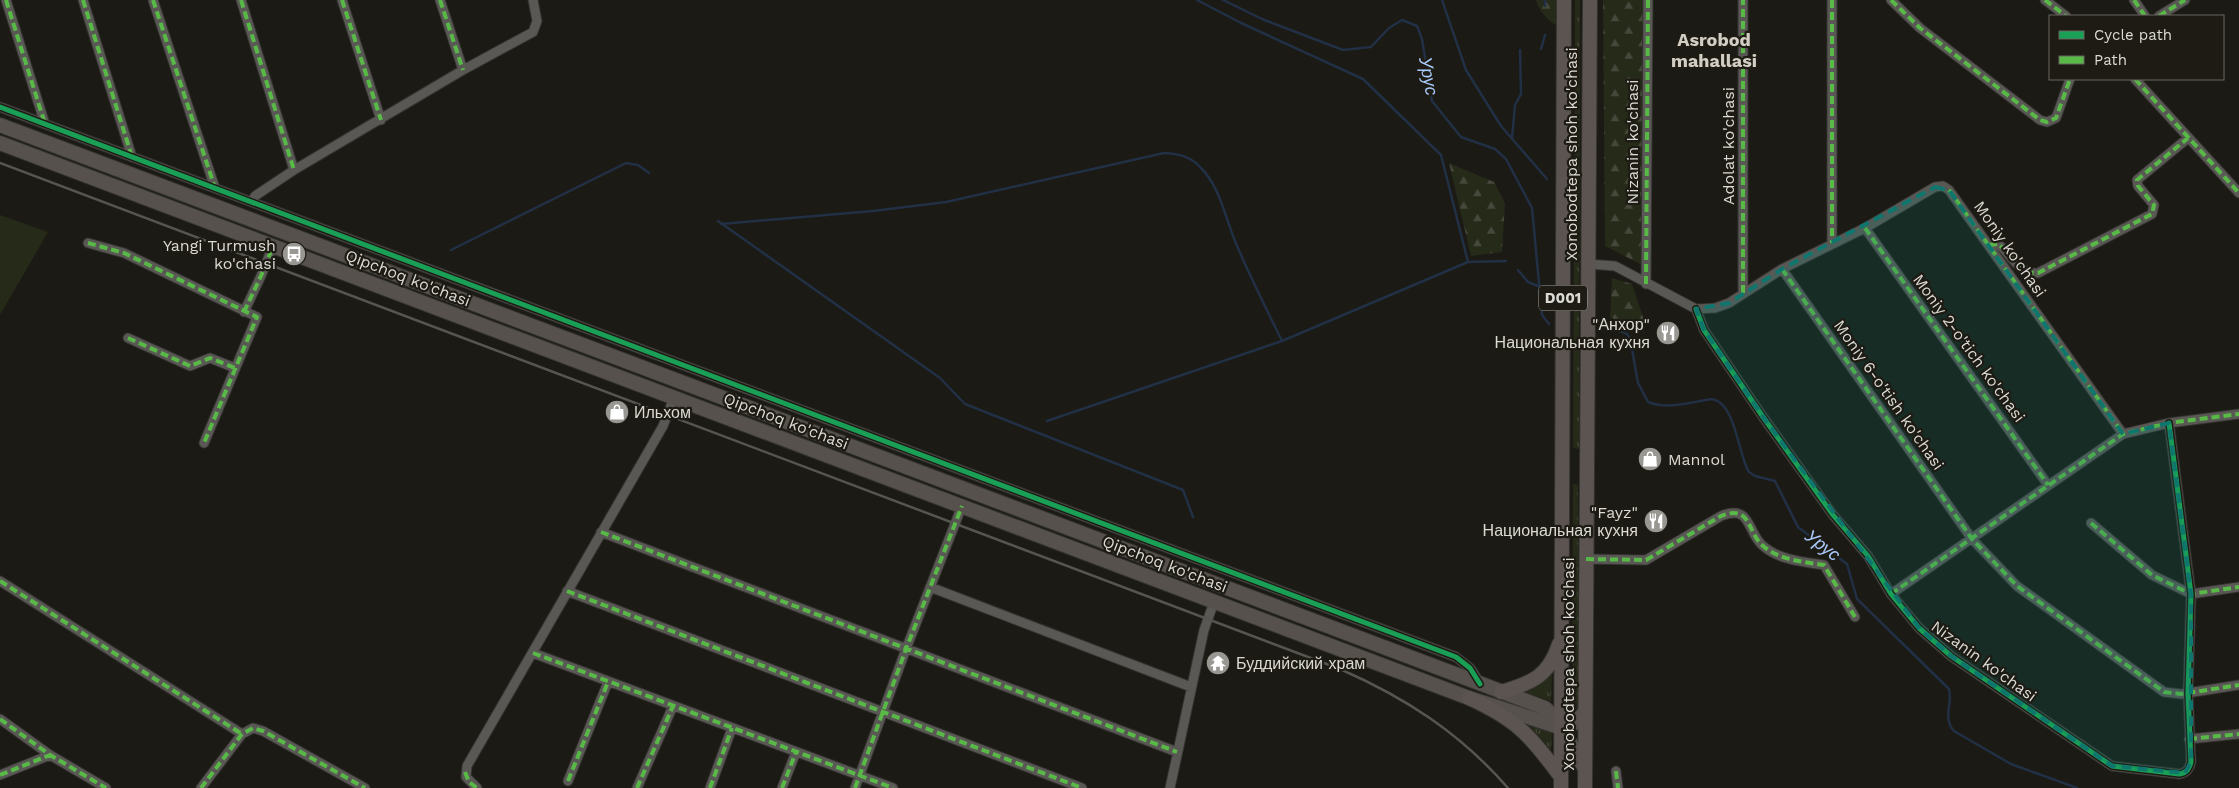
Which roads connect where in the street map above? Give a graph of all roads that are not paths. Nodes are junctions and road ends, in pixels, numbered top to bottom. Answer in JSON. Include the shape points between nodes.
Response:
{"nodes":[{"id":1,"x":6,"y":0,"type":"edge"},
{"id":2,"x":83,"y":0,"type":"edge"},
{"id":3,"x":152,"y":0,"type":"edge"},
{"id":4,"x":242,"y":0,"type":"edge"},
{"id":5,"x":342,"y":0,"type":"edge"},
{"id":6,"x":440,"y":0,"type":"edge"},
{"id":7,"x":534,"y":0,"type":"edge"},
{"id":8,"x":1564,"y":0,"type":"edge"},
{"id":9,"x":1590,"y":0,"type":"edge"},
{"id":10,"x":1648,"y":0,"type":"edge"},
{"id":11,"x":1743,"y":0,"type":"edge"},
{"id":12,"x":1832,"y":0,"type":"edge"},
{"id":13,"x":1891,"y":0,"type":"edge"},
{"id":14,"x":2045,"y":0,"type":"edge"},
{"id":15,"x":2134,"y":0,"type":"edge"},
{"id":16,"x":2185,"y":0,"type":"edge"},
{"id":17,"x":2065,"y":15,"type":"edge"},
{"id":18,"x":2144,"y":15,"type":"edge"},
{"id":19,"x":2161,"y":15,"type":"edge"},
{"id":20,"x":463,"y":70,"type":"junction"},
{"id":21,"x":2070,"y":80,"type":"edge"},
{"id":22,"x":2137,"y":80,"type":"edge"},
{"id":23,"x":0,"y":107,"type":"edge"},
{"id":24,"x":381,"y":120,"type":"junction"},
{"id":25,"x":45,"y":124,"type":"junction"},
{"id":26,"x":0,"y":125,"type":"edge"},
{"id":27,"x":2188,"y":138,"type":"junction"},
{"id":28,"x":0,"y":144,"type":"edge"},
{"id":29,"x":132,"y":157,"type":"junction"},
{"id":30,"x":294,"y":170,"type":"junction"},
{"id":31,"x":215,"y":188,"type":"junction"},
{"id":32,"x":2239,"y":193,"type":"edge"},
{"id":33,"x":252,"y":202,"type":"junction"},
{"id":34,"x":1865,"y":228,"type":"junction"},
{"id":35,"x":88,"y":243,"type":"dead end"},
{"id":36,"x":1832,"y":243,"type":"junction"},
{"id":37,"x":1988,"y":245,"type":"junction"},
{"id":38,"x":273,"y":246,"type":"junction"},
{"id":39,"x":1588,"y":264,"type":"junction"},
{"id":40,"x":1782,"y":269,"type":"junction"},
{"id":41,"x":1646,"y":284,"type":"junction"},
{"id":42,"x":1743,"y":293,"type":"junction"},
{"id":43,"x":1696,"y":308,"type":"junction"},
{"id":44,"x":244,"y":312,"type":"junction"},
{"id":45,"x":128,"y":338,"type":"dead end"},
{"id":46,"x":235,"y":368,"type":"junction"},
{"id":47,"x":674,"y":398,"type":"junction"},
{"id":48,"x":2239,"y":414,"type":"edge"},
{"id":49,"x":2169,"y":423,"type":"junction"},
{"id":50,"x":2123,"y":434,"type":"junction"},
{"id":51,"x":204,"y":443,"type":"dead end"},
{"id":52,"x":1563,"y":456,"type":"junction"},
{"id":53,"x":1586,"y":457,"type":"junction"},
{"id":54,"x":2048,"y":485,"type":"junction"},
{"id":55,"x":962,"y":506,"type":"junction"},
{"id":56,"x":2091,"y":523,"type":"dead end"},
{"id":57,"x":601,"y":532,"type":"junction"},
{"id":58,"x":1972,"y":539,"type":"junction"},
{"id":59,"x":1586,"y":559,"type":"junction"},
{"id":60,"x":0,"y":581,"type":"edge"},
{"id":61,"x":930,"y":587,"type":"junction"},
{"id":62,"x":2239,"y":587,"type":"edge"},
{"id":63,"x":567,"y":591,"type":"junction"},
{"id":64,"x":1236,"y":592,"type":"junction"},
{"id":65,"x":1892,"y":594,"type":"junction"},
{"id":66,"x":2191,"y":594,"type":"junction"},
{"id":67,"x":1214,"y":602,"type":"junction"},
{"id":68,"x":1230,"y":608,"type":"junction"},
{"id":69,"x":1855,"y":617,"type":"dead end"},
{"id":70,"x":1562,"y":633,"type":"junction"},
{"id":71,"x":906,"y":649,"type":"junction"},
{"id":72,"x":533,"y":653,"type":"junction"},
{"id":73,"x":608,"y":682,"type":"junction"},
{"id":74,"x":1480,"y":684,"type":"junction"},
{"id":75,"x":2239,"y":685,"type":"edge"},
{"id":76,"x":1191,"y":687,"type":"junction"},
{"id":77,"x":1501,"y":692,"type":"junction"},
{"id":78,"x":2188,"y":692,"type":"junction"},
{"id":79,"x":1469,"y":698,"type":"junction"},
{"id":80,"x":673,"y":706,"type":"junction"},
{"id":81,"x":883,"y":712,"type":"junction"},
{"id":82,"x":1585,"y":712,"type":"junction"},
{"id":83,"x":0,"y":719,"type":"edge"},
{"id":84,"x":732,"y":728,"type":"junction"},
{"id":85,"x":1562,"y":728,"type":"junction"},
{"id":86,"x":242,"y":734,"type":"junction"},
{"id":87,"x":2239,"y":734,"type":"edge"},
{"id":88,"x":2189,"y":739,"type":"junction"},
{"id":89,"x":796,"y":752,"type":"junction"},
{"id":90,"x":1177,"y":752,"type":"junction"},
{"id":91,"x":50,"y":755,"type":"junction"},
{"id":92,"x":1585,"y":769,"type":"junction"},
{"id":93,"x":1616,"y":771,"type":"dead end"},
{"id":94,"x":0,"y":775,"type":"edge"},
{"id":95,"x":859,"y":775,"type":"junction"},
{"id":96,"x":1561,"y":778,"type":"edge"},
{"id":97,"x":568,"y":781,"type":"dead end"},
{"id":98,"x":106,"y":788,"type":"edge"},
{"id":99,"x":201,"y":788,"type":"edge"},
{"id":100,"x":365,"y":788,"type":"edge"},
{"id":101,"x":478,"y":788,"type":"edge"},
{"id":102,"x":637,"y":788,"type":"edge"},
{"id":103,"x":710,"y":788,"type":"edge"},
{"id":104,"x":782,"y":788,"type":"edge"},
{"id":105,"x":855,"y":788,"type":"edge"},
{"id":106,"x":893,"y":788,"type":"edge"},
{"id":107,"x":1082,"y":788,"type":"edge"},
{"id":108,"x":1170,"y":788,"type":"edge"},
{"id":109,"x":1586,"y":788,"type":"edge"},
{"id":110,"x":1618,"y":788,"type":"edge"}],
"edges":[{"from":1,"to":25,"type":"street"},
{"from":2,"to":29,"type":"street"},
{"from":3,"to":31,"type":"street"},
{"from":4,"to":30,"type":"street"},
{"from":5,"to":24,"type":"street"},
{"from":6,"to":20,"type":"street"},
{"from":7,"to":20,"type":"street","via":[[537,21],[533,32]]},
{"from":8,"to":52,"type":"highway","name":"Xonobodtepa shoh ko'chasi","number":"D001"},
{"from":9,"to":39,"type":"highway","name":"Xonobodtepa shoh ko'chasi","number":"D001"},
{"from":10,"to":41,"type":"street","name":"Nizanin ko'chasi"},
{"from":11,"to":42,"type":"street","name":"Adolat ko'chasi"},
{"from":12,"to":36,"type":"street"},
{"from":13,"to":21,"type":"street","via":[[1928,34],[2040,120],[2047,122],[2056,118]]},
{"from":14,"to":17,"type":"street"},
{"from":15,"to":18,"type":"street"},
{"from":16,"to":19,"type":"street"},
{"from":20,"to":24,"type":"street"},
{"from":22,"to":27,"type":"street"},
{"from":23,"to":25,"type":"street"},
{"from":24,"to":30,"type":"street"},
{"from":25,"to":29,"type":"street"},
{"from":26,"to":64,"type":"main road","name":"Qipchoq ko'chasi"},
{"from":27,"to":32,"type":"street"},
{"from":27,"to":37,"type":"street","via":[[2137,180],[2138,186],[2154,204],[2152,214],[2038,273],[2020,268],[1998,244]]},
{"from":28,"to":38,"type":"main road","name":"Qipchoq ko'chasi"},
{"from":29,"to":31,"type":"street"},
{"from":30,"to":33,"type":"street","via":[[255,196]]},
{"from":31,"to":33,"type":"street"},
{"from":33,"to":74,"type":"street","via":[[1456,657],[1470,668]]},
{"from":34,"to":36,"type":"street","name":"Moniy ko'chasi"},
{"from":34,"to":37,"type":"street","name":"Moniy ko'chasi","via":[[1943,186]]},
{"from":34,"to":54,"type":"street","name":"Moniy 2-o'tich ko'chasi"},
{"from":35,"to":44,"type":"street","via":[[124,254]]},
{"from":36,"to":40,"type":"street","name":"Moniy ko'chasi"},
{"from":37,"to":50,"type":"street","name":"Moniy ko'chasi"},
{"from":38,"to":44,"type":"street"},
{"from":38,"to":47,"type":"main road","name":"Qipchoq ko'chasi"},
{"from":39,"to":41,"type":"street","via":[[1615,266]]},
{"from":39,"to":53,"type":"highway","name":"Xonobodtepa shoh ko'chasi","number":"D001"},
{"from":40,"to":42,"type":"street","name":"Moniy ko'chasi"},
{"from":40,"to":58,"type":"street","name":"Moniy 6-o'tish ko'chasi"},
{"from":41,"to":43,"type":"street"},
{"from":42,"to":43,"type":"street","name":"Moniy ko'chasi","via":[[1722,306]]},
{"from":43,"to":65,"type":"street","name":"Nizanin ko'chasi","via":[[1704,330],[1763,417],[1868,556]]},
{"from":44,"to":46,"type":"street","via":[[257,317]]},
{"from":45,"to":46,"type":"street","via":[[190,366],[210,358]]},
{"from":46,"to":51,"type":"street"},
{"from":47,"to":55,"type":"main road","name":"Qipchoq ko'chasi"},
{"from":47,"to":57,"type":"street","via":[[663,426]]},
{"from":48,"to":49,"type":"street"},
{"from":49,"to":50,"type":"street"},
{"from":49,"to":66,"type":"street"},
{"from":50,"to":54,"type":"street"},
{"from":52,"to":53,"type":"highway","via":[[1575,464]]},
{"from":52,"to":70,"type":"highway","name":"Xonobodtepa shoh ko'chasi","number":"D001"},
{"from":53,"to":59,"type":"highway","name":"Xonobodtepa shoh ko'chasi","number":"D001"},
{"from":54,"to":58,"type":"street"},
{"from":55,"to":61,"type":"street"},
{"from":55,"to":67,"type":"main road","name":"Qipchoq ko'chasi"},
{"from":56,"to":66,"type":"street","via":[[2152,575]]},
{"from":57,"to":63,"type":"street"},
{"from":57,"to":71,"type":"street"},
{"from":58,"to":65,"type":"street"},
{"from":58,"to":78,"type":"street","name":"Moniy 6-o'tish ko'chasi","via":[[2017,586],[2164,692]]},
{"from":59,"to":69,"type":"street","via":[[1646,560],[1720,516],[1739,514],[1745,516],[1762,545],[1791,560],[1824,565]]},
{"from":59,"to":82,"type":"highway","name":"Xonobodtepa shoh ko'chasi","number":"D001"},
{"from":60,"to":86,"type":"street"},
{"from":61,"to":71,"type":"street"},
{"from":61,"to":76,"type":"street"},
{"from":62,"to":66,"type":"street"},
{"from":63,"to":72,"type":"street"},
{"from":63,"to":81,"type":"street"},
{"from":64,"to":68,"type":"main road"},
{"from":64,"to":74,"type":"main road","name":"Qipchoq ko'chasi"},
{"from":65,"to":88,"type":"street","name":"Nizanin ko'chasi","via":[[1919,628],[1951,656],[2112,766],[2185,773],[2191,762]]},
{"from":66,"to":78,"type":"street"},
{"from":67,"to":68,"type":"main road","name":"Qipchoq ko'chasi"},
{"from":67,"to":76,"type":"street"},
{"from":68,"to":79,"type":"main road","name":"Qipchoq ko'chasi"},
{"from":70,"to":77,"type":"highway","via":[[1555,655],[1544,672],[1528,684]]},
{"from":70,"to":85,"type":"highway","name":"Xonobodtepa shoh ko'chasi","number":"D001"},
{"from":71,"to":81,"type":"street"},
{"from":71,"to":90,"type":"street"},
{"from":72,"to":73,"type":"street"},
{"from":72,"to":101,"type":"street","via":[[467,766],[466,777]]},
{"from":73,"to":80,"type":"street"},
{"from":73,"to":97,"type":"street"},
{"from":74,"to":77,"type":"main road","name":"Qipchoq ko'chasi"},
{"from":75,"to":78,"type":"street","name":"Moniy 6-o'tish ko'chasi"},
{"from":76,"to":90,"type":"street"},
{"from":77,"to":85,"type":"main road","name":"Qipchoq ko'chasi","via":[[1545,708]]},
{"from":78,"to":88,"type":"street"},
{"from":79,"to":85,"type":"main road","name":"Qipchoq ko'chasi"},
{"from":79,"to":96,"type":"highway","via":[[1496,710],[1518,726],[1537,745]]},
{"from":80,"to":84,"type":"street"},
{"from":80,"to":102,"type":"street"},
{"from":81,"to":95,"type":"street"},
{"from":81,"to":107,"type":"street"},
{"from":82,"to":85,"type":"main road","via":[[1575,723]]},
{"from":82,"to":92,"type":"highway","name":"Xonobodtepa shoh ko'chasi","number":"D001"},
{"from":83,"to":91,"type":"street"},
{"from":84,"to":89,"type":"street"},
{"from":84,"to":103,"type":"street"},
{"from":85,"to":92,"type":"main road","name":"Qipchoq ko'chasi"},
{"from":85,"to":96,"type":"highway","name":"Xonobodtepa shoh ko'chasi","number":"D001"},
{"from":86,"to":99,"type":"street"},
{"from":86,"to":100,"type":"street","via":[[252,728],[258,729]]},
{"from":87,"to":88,"type":"street"},
{"from":89,"to":95,"type":"street"},
{"from":89,"to":104,"type":"street"},
{"from":90,"to":108,"type":"street"},
{"from":91,"to":94,"type":"street"},
{"from":91,"to":98,"type":"street"},
{"from":92,"to":96,"type":"main road"},
{"from":92,"to":109,"type":"highway","name":"Xonobodtepa shoh ko'chasi","number":"D001"},
{"from":93,"to":110,"type":"street"},
{"from":95,"to":105,"type":"street"},
{"from":95,"to":106,"type":"street"}]}
